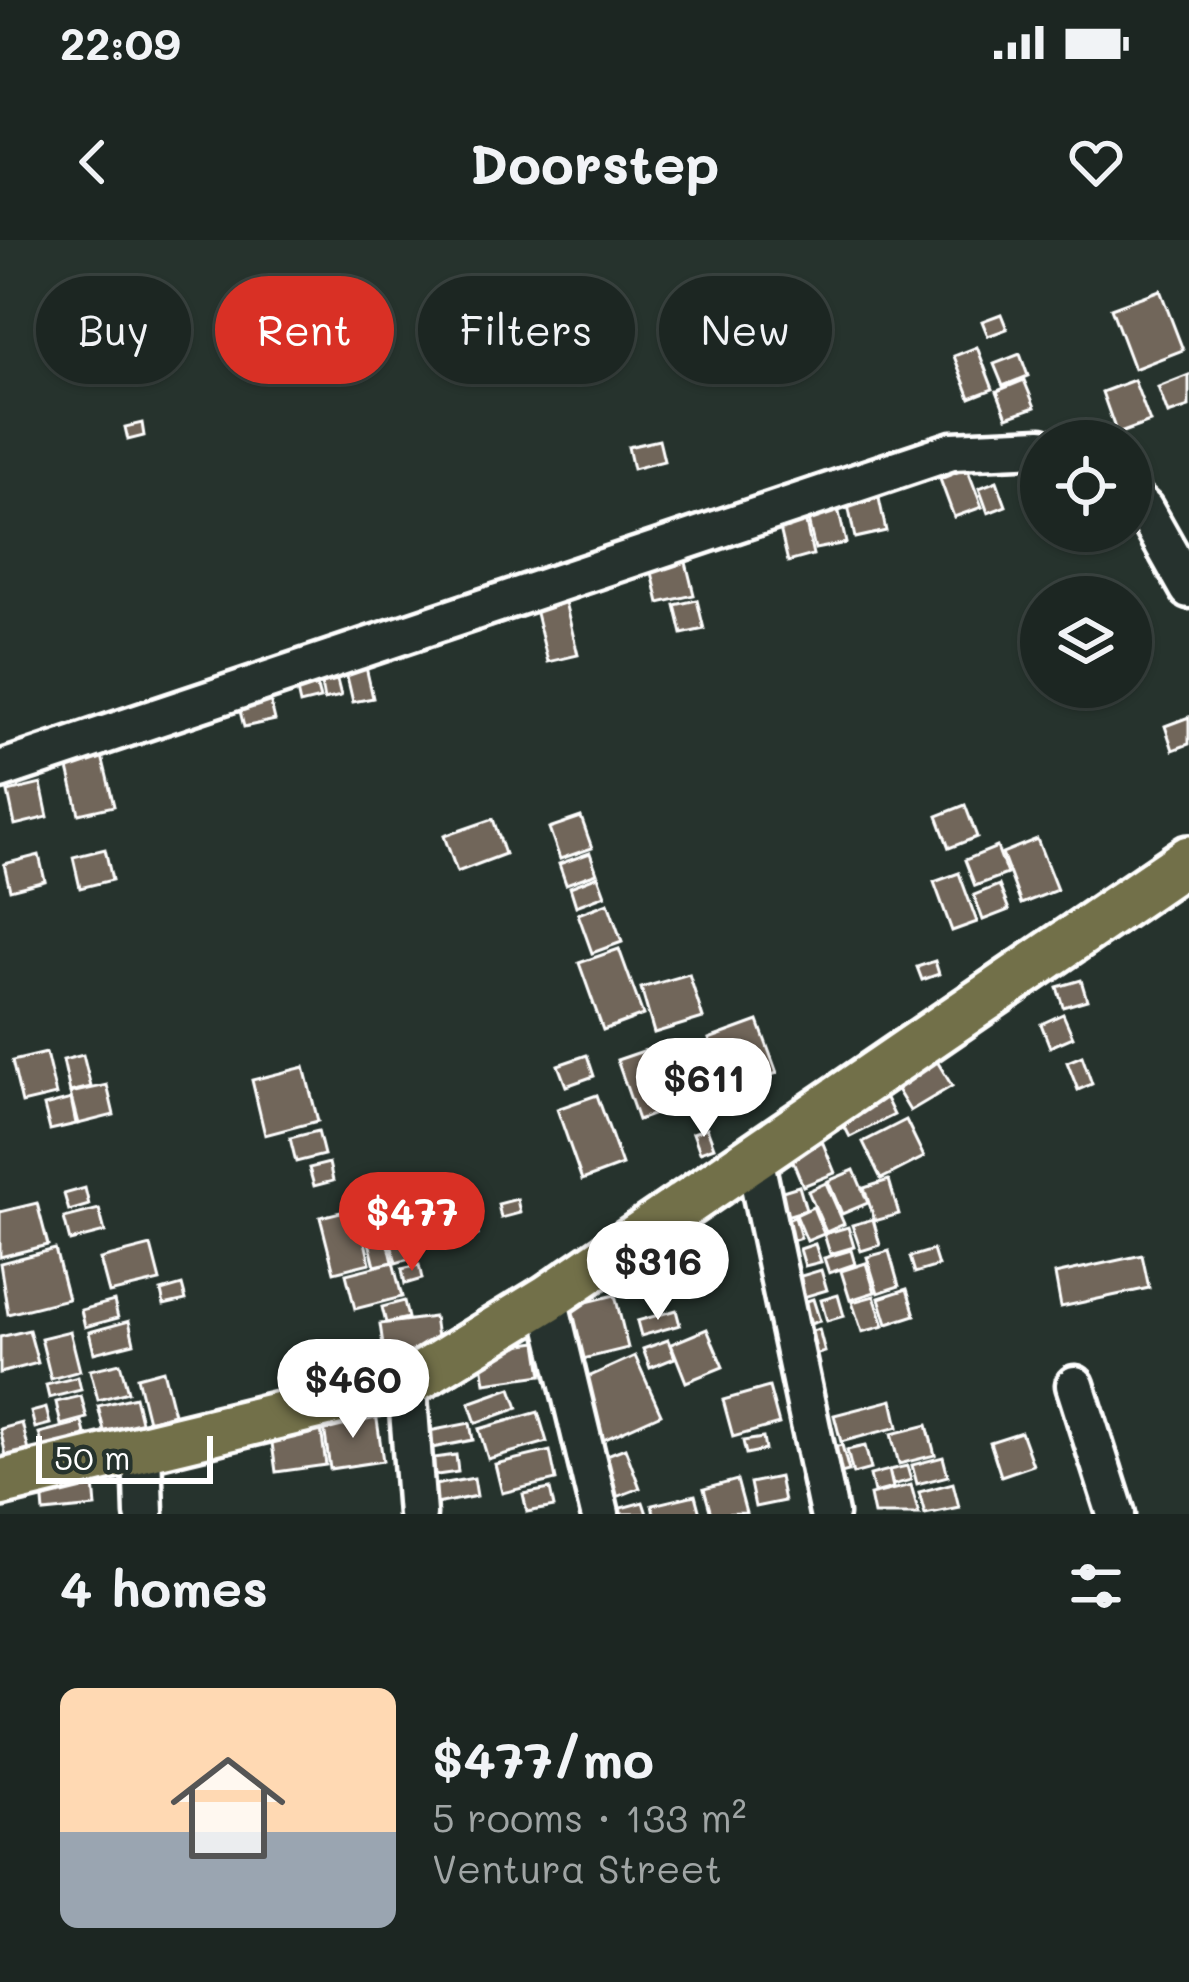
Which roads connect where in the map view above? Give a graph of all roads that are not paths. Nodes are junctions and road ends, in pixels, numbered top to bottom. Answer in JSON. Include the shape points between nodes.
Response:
{"nodes":[{"id":1,"x":1020,"y":448,"type":"edge"},
{"id":2,"x":1152,"y":523,"type":"edge"},
{"id":3,"x":1189,"y":590,"type":"edge"},
{"id":4,"x":0,"y":770,"type":"edge"},
{"id":5,"x":1189,"y":859,"type":"edge"},
{"id":6,"x":754,"y":1157,"type":"junction"},
{"id":7,"x":548,"y":1298,"type":"junction"},
{"id":8,"x":406,"y":1384,"type":"junction"},
{"id":9,"x":1075,"y":1385,"type":"dead end"},
{"id":10,"x":142,"y":1448,"type":"junction"},
{"id":11,"x":0,"y":1483,"type":"edge"},
{"id":12,"x":0,"y":1495,"type":"edge"},
{"id":13,"x":2,"y":1514,"type":"edge"},
{"id":14,"x":144,"y":1514,"type":"edge"},
{"id":15,"x":417,"y":1514,"type":"edge"},
{"id":16,"x":600,"y":1514,"type":"edge"},
{"id":17,"x":829,"y":1514,"type":"edge"},
{"id":18,"x":1116,"y":1514,"type":"edge"}],
"edges":[{"from":1,"to":4,"type":"street","via":[[952,451]]},
{"from":2,"to":3,"type":"street"},
{"from":5,"to":6,"type":"main road"},
{"from":6,"to":7,"type":"main road"},
{"from":6,"to":17,"type":"street"},
{"from":7,"to":8,"type":"main road"},
{"from":7,"to":16,"type":"street"},
{"from":8,"to":10,"type":"main road"},
{"from":8,"to":15,"type":"street"},
{"from":9,"to":18,"type":"street"},
{"from":10,"to":11,"type":"main road"},
{"from":10,"to":14,"type":"street"},
{"from":12,"to":13,"type":"street"}]}
